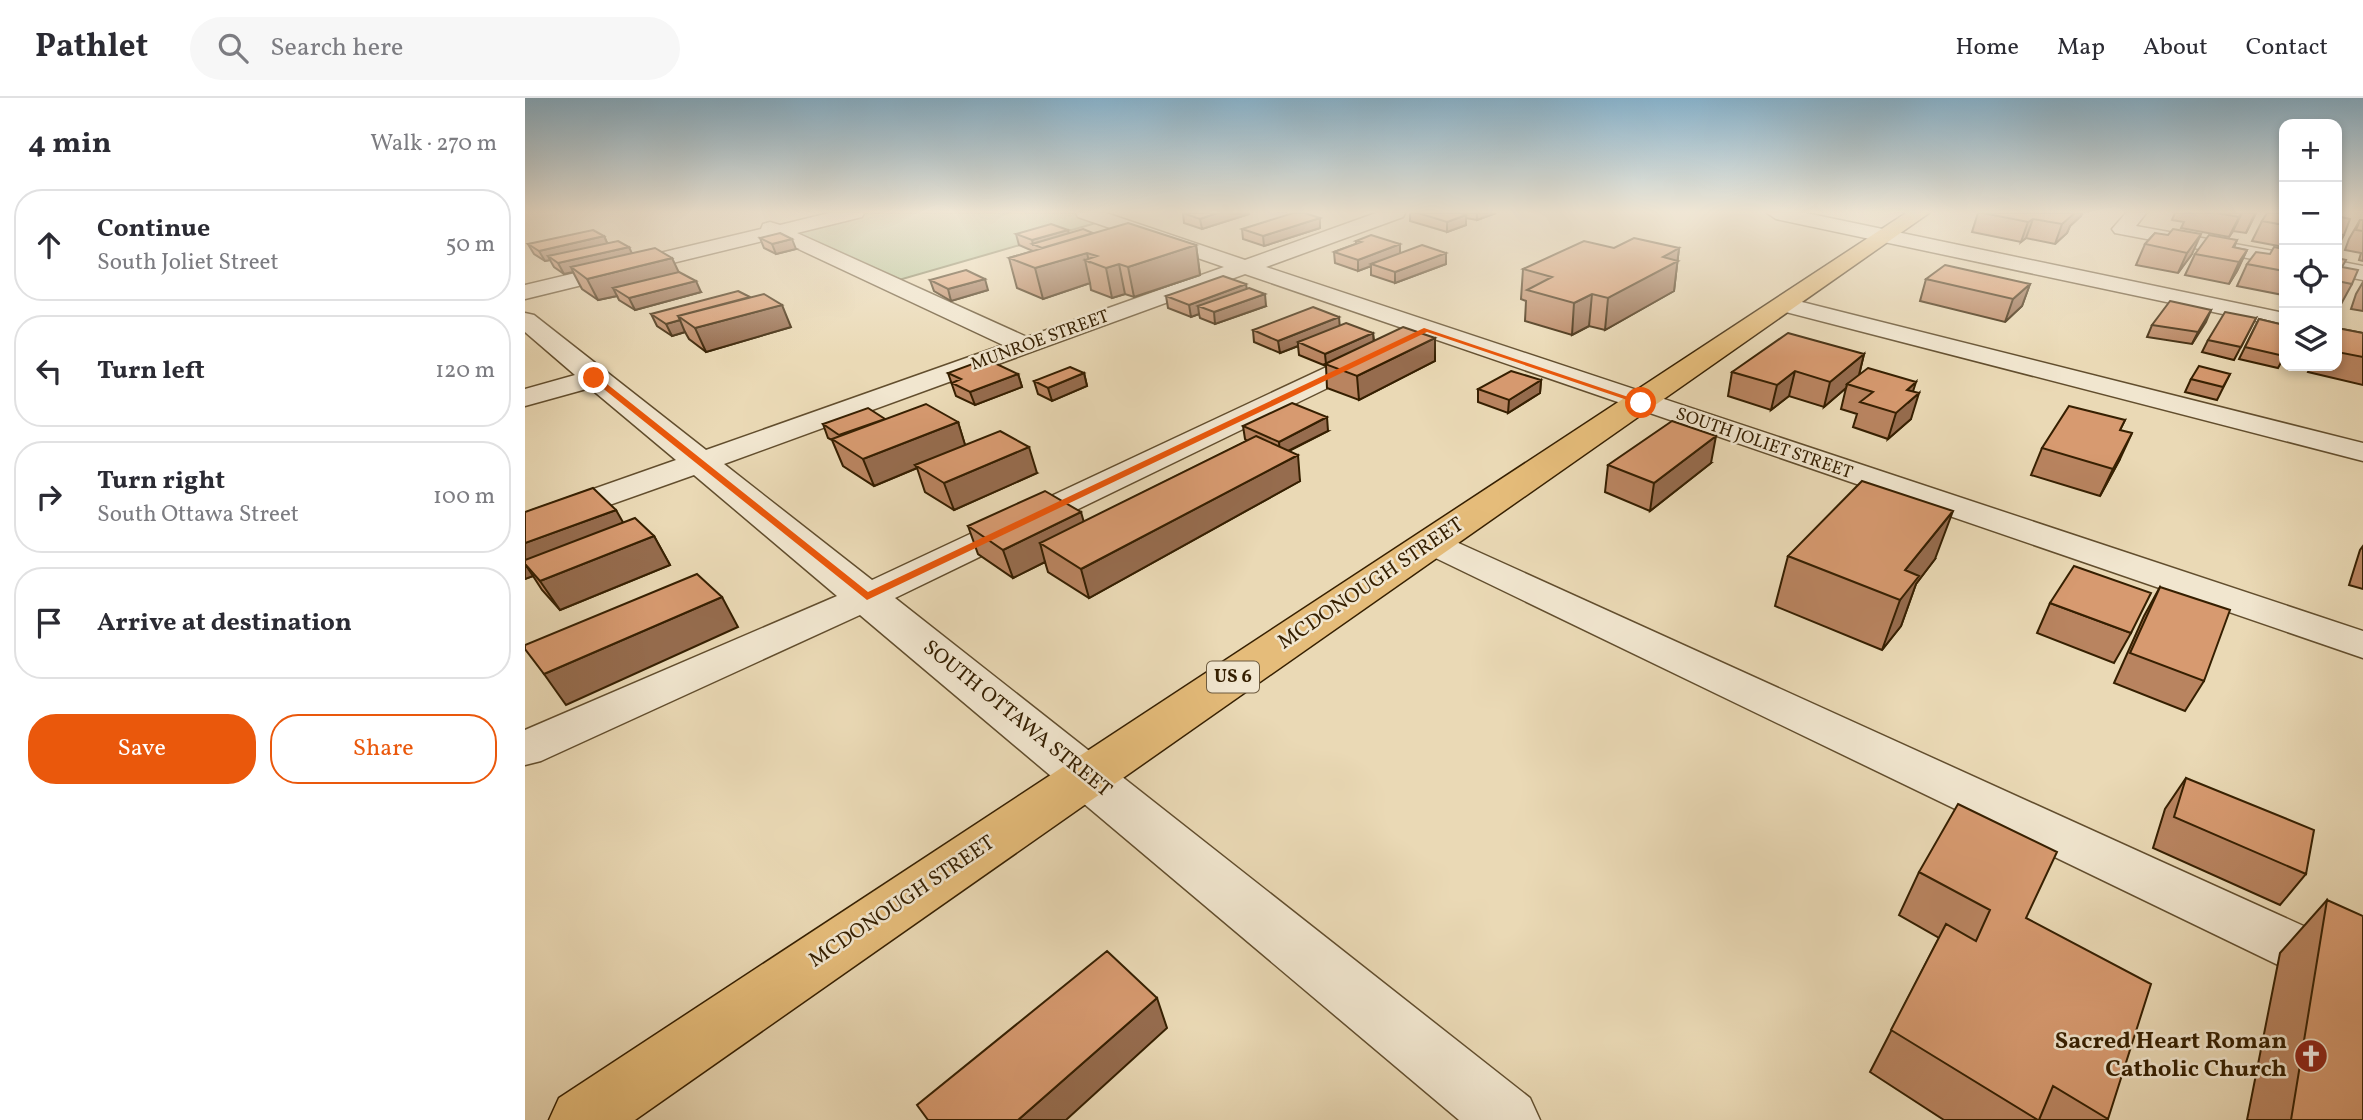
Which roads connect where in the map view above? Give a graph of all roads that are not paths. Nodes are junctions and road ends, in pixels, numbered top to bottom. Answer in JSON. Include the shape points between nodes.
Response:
{"nodes":[{"id":1,"x":657,"y":261,"type":"edge"},
{"id":2,"x":840,"y":261,"type":"edge"},
{"id":3,"x":1227,"y":261,"type":"edge"},
{"id":4,"x":1264,"y":261,"type":"edge"},
{"id":5,"x":1851,"y":261,"type":"edge"},
{"id":6,"x":2001,"y":261,"type":"edge"},
{"id":7,"x":2091,"y":261,"type":"edge"},
{"id":8,"x":1246,"y":267,"type":"junction"},
{"id":9,"x":2342,"y":269,"type":"edge"},
{"id":10,"x":2363,"y":273,"type":"edge"},
{"id":11,"x":2076,"y":276,"type":"junction"},
{"id":12,"x":525,"y":292,"type":"edge"},
{"id":13,"x":1786,"y":304,"type":"junction"},
{"id":14,"x":2279,"y":319,"type":"edge"},
{"id":15,"x":525,"y":320,"type":"edge"},
{"id":16,"x":1427,"y":329,"type":"junction"},
{"id":17,"x":1026,"y":346,"type":"junction"},
{"id":18,"x":594,"y":378,"type":"junction"},
{"id":19,"x":525,"y":398,"type":"edge"},
{"id":20,"x":1641,"y":403,"type":"junction"},
{"id":21,"x":2363,"y":452,"type":"edge"},
{"id":22,"x":701,"y":462,"type":"junction"},
{"id":23,"x":525,"y":525,"type":"edge"},
{"id":24,"x":1431,"y":543,"type":"junction"},
{"id":25,"x":867,"y":597,"type":"junction"},
{"id":26,"x":2363,"y":645,"type":"edge"},
{"id":27,"x":525,"y":749,"type":"edge"},
{"id":28,"x":1087,"y":776,"type":"junction"},
{"id":29,"x":2363,"y":980,"type":"edge"},
{"id":30,"x":581,"y":1120,"type":"edge"},
{"id":31,"x":1508,"y":1120,"type":"edge"}],
"edges":[{"from":1,"to":12,"type":"street"},
{"from":2,"to":17,"type":"street"},
{"from":3,"to":8,"type":"street","name":"SOUTH JOLIET STREET"},
{"from":4,"to":8,"type":"street","name":"MUNROE STREET"},
{"from":5,"to":13,"type":"main road","name":"MCDONOUGH STREET","number":"US 6"},
{"from":6,"to":11,"type":"street"},
{"from":7,"to":11,"type":"street"},
{"from":8,"to":16,"type":"street","name":"SOUTH JOLIET STREET"},
{"from":8,"to":17,"type":"street","name":"MUNROE STREET"},
{"from":9,"to":10,"type":"street"},
{"from":11,"to":14,"type":"street"},
{"from":13,"to":20,"type":"main road","name":"MCDONOUGH STREET","number":"US 6"},
{"from":13,"to":21,"type":"street"},
{"from":15,"to":18,"type":"street","name":"SOUTH OTTAWA STREET"},
{"from":16,"to":20,"type":"street","name":"SOUTH JOLIET STREET"},
{"from":16,"to":25,"type":"street"},
{"from":17,"to":22,"type":"street","name":"MUNROE STREET"},
{"from":18,"to":19,"type":"street"},
{"from":18,"to":22,"type":"street","name":"SOUTH OTTAWA STREET"},
{"from":20,"to":24,"type":"main road","name":"MCDONOUGH STREET","number":"US 6"},
{"from":20,"to":26,"type":"street","name":"SOUTH JOLIET STREET"},
{"from":22,"to":23,"type":"street","name":"MUNROE STREET"},
{"from":22,"to":25,"type":"street","name":"SOUTH OTTAWA STREET"},
{"from":24,"to":28,"type":"main road","name":"MCDONOUGH STREET","number":"US 6"},
{"from":24,"to":29,"type":"street"},
{"from":25,"to":27,"type":"street"},
{"from":25,"to":28,"type":"street","name":"SOUTH OTTAWA STREET"},
{"from":28,"to":30,"type":"main road","name":"MCDONOUGH STREET","number":"US 6"},
{"from":28,"to":31,"type":"street","name":"SOUTH OTTAWA STREET"}]}
